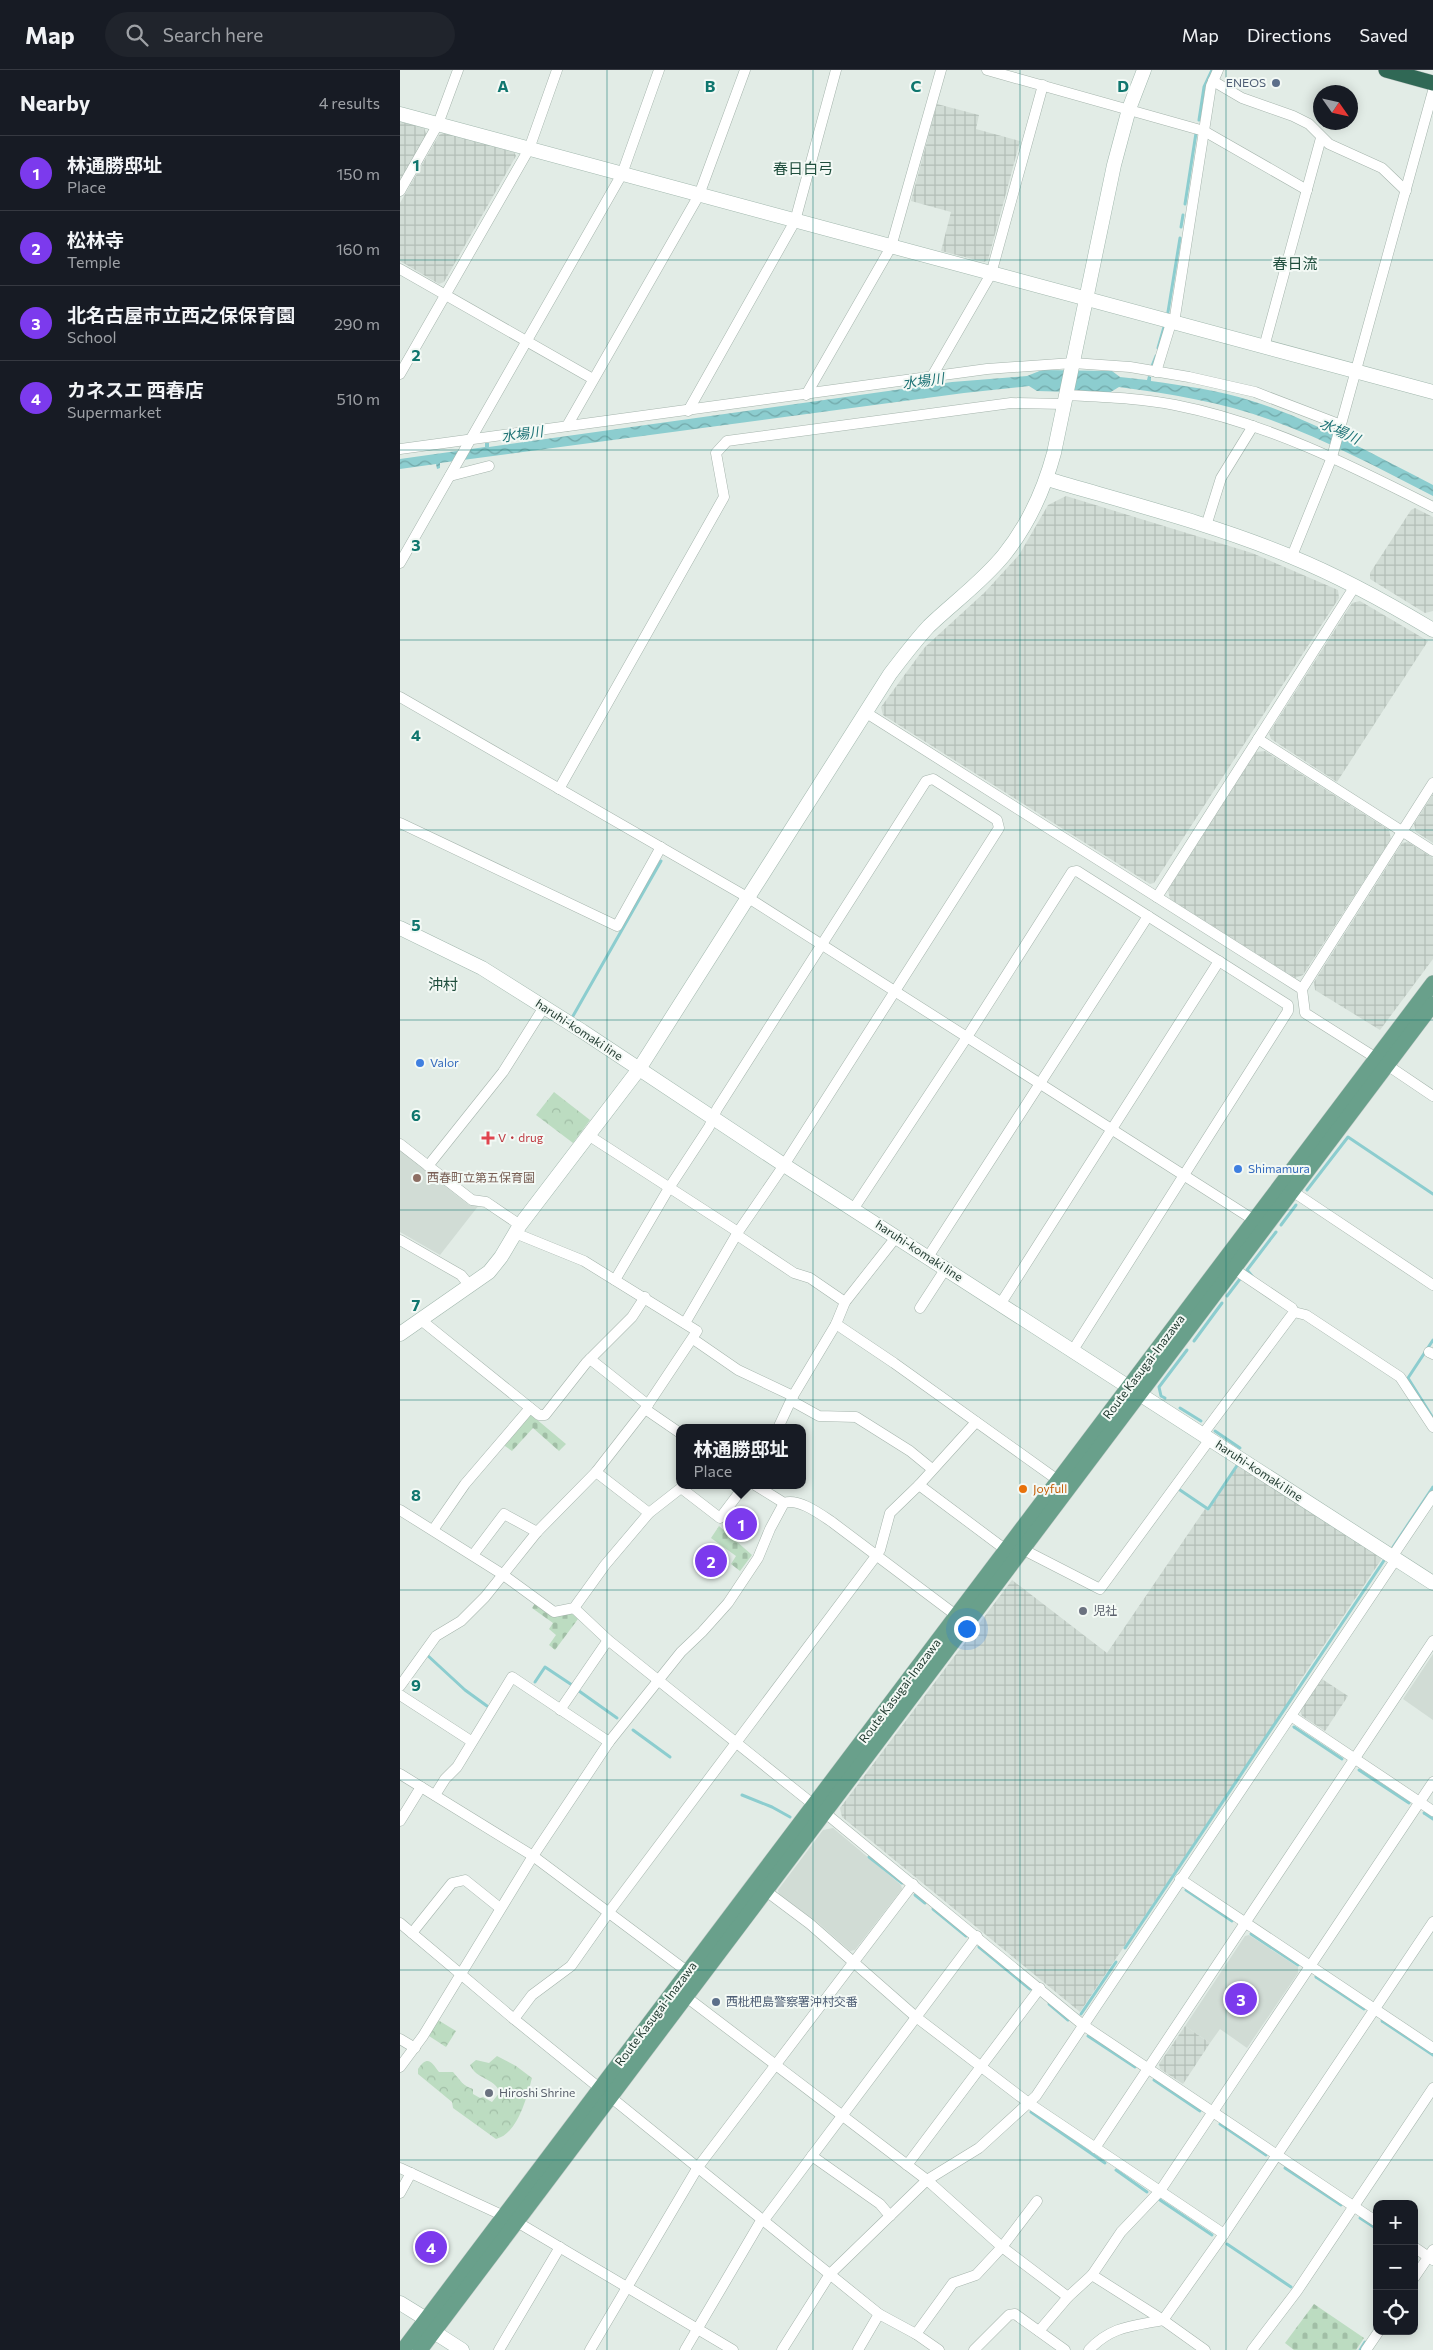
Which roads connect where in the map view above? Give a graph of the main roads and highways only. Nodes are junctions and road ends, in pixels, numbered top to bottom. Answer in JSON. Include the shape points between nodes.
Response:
{"nodes":[{"id":1,"x":1386,"y":70,"type":"edge"},
{"id":2,"x":1401,"y":70,"type":"edge"},
{"id":3,"x":1433,"y":78,"type":"edge"},
{"id":4,"x":1433,"y":83,"type":"edge"},
{"id":5,"x":1433,"y":983,"type":"edge"},
{"id":6,"x":1433,"y":1004,"type":"edge"},
{"id":7,"x":1381,"y":1062,"type":"junction"},
{"id":8,"x":1134,"y":1390,"type":"junction"},
{"id":9,"x":819,"y":1808,"type":"junction"},
{"id":10,"x":606,"y":2092,"type":"junction"},
{"id":11,"x":430,"y":2325,"type":"junction"},
{"id":12,"x":403,"y":2350,"type":"edge"},
{"id":13,"x":420,"y":2350,"type":"edge"}],
"edges":[{"from":1,"to":4,"type":"highway"},
{"from":2,"to":3,"type":"highway"},
{"from":5,"to":7,"type":"main road","name":"Route Kasugai-Inazawa"},
{"from":6,"to":7,"type":"main road","name":"Route Kasugai-Inazawa"},
{"from":7,"to":8,"type":"main road","name":"Route Kasugai-Inazawa","via":[[1254,1220]]},
{"from":7,"to":8,"type":"main road","name":"Route Kasugai-Inazawa","via":[[1234,1269]]},
{"from":8,"to":9,"type":"main road","name":"Route Kasugai-Inazawa","via":[[1022,1549]]},
{"from":8,"to":9,"type":"main road","name":"Route Kasugai-Inazawa","via":[[1006,1550]]},
{"from":9,"to":10,"type":"main road","name":"Route Kasugai-Inazawa","via":[[688,1972]]},
{"from":9,"to":10,"type":"main road","name":"Route Kasugai-Inazawa","via":[[766,1891]]},
{"from":10,"to":11,"type":"main road","name":"Route Kasugai-Inazawa"},
{"from":11,"to":12,"type":"main road","name":"Route Kasugai-Inazawa"},
{"from":11,"to":13,"type":"main road","name":"Route Kasugai-Inazawa"}]}
